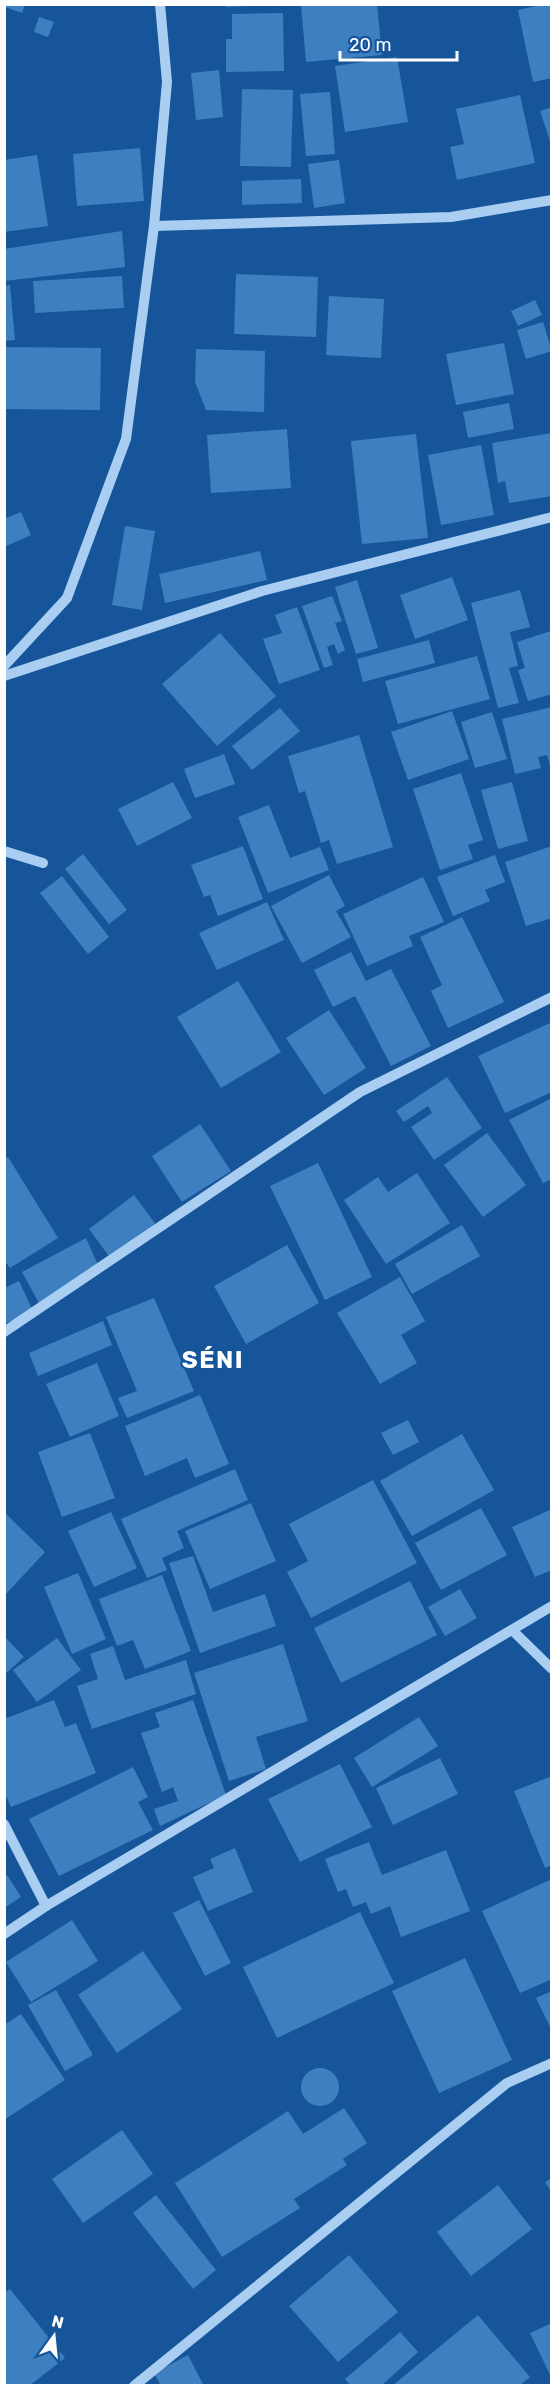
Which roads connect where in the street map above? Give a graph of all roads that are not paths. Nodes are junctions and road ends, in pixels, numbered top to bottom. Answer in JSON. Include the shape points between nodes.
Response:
{"nodes":[{"id":1,"x":160,"y":4,"type":"edge"},
{"id":2,"x":552,"y":200,"type":"edge"},
{"id":3,"x":154,"y":226,"type":"junction"},
{"id":4,"x":552,"y":517,"type":"edge"},
{"id":5,"x":4,"y":666,"type":"edge"},
{"id":6,"x":4,"y":676,"type":"edge"},
{"id":7,"x":4,"y":851,"type":"edge"},
{"id":8,"x":43,"y":863,"type":"dead end"},
{"id":9,"x":552,"y":997,"type":"edge"},
{"id":10,"x":4,"y":1332,"type":"edge"},
{"id":11,"x":552,"y":1606,"type":"edge"},
{"id":12,"x":512,"y":1630,"type":"junction"},
{"id":13,"x":552,"y":1669,"type":"edge"},
{"id":14,"x":4,"y":1824,"type":"edge"},
{"id":15,"x":45,"y":1906,"type":"junction"},
{"id":16,"x":4,"y":1934,"type":"edge"},
{"id":17,"x":552,"y":2063,"type":"edge"},
{"id":18,"x":134,"y":2385,"type":"edge"}],
"edges":[{"from":1,"to":3,"type":"street","via":[[167,82]]},
{"from":2,"to":3,"type":"street","via":[[451,217]]},
{"from":3,"to":5,"type":"street","via":[[126,439],[67,598]]},
{"from":4,"to":6,"type":"street","via":[[262,591]]},
{"from":7,"to":8,"type":"street"},
{"from":9,"to":10,"type":"street","via":[[360,1092]]},
{"from":11,"to":12,"type":"street"},
{"from":12,"to":13,"type":"street"},
{"from":12,"to":15,"type":"street"},
{"from":14,"to":15,"type":"street"},
{"from":15,"to":16,"type":"street"},
{"from":17,"to":18,"type":"street","via":[[507,2083]]}]}
